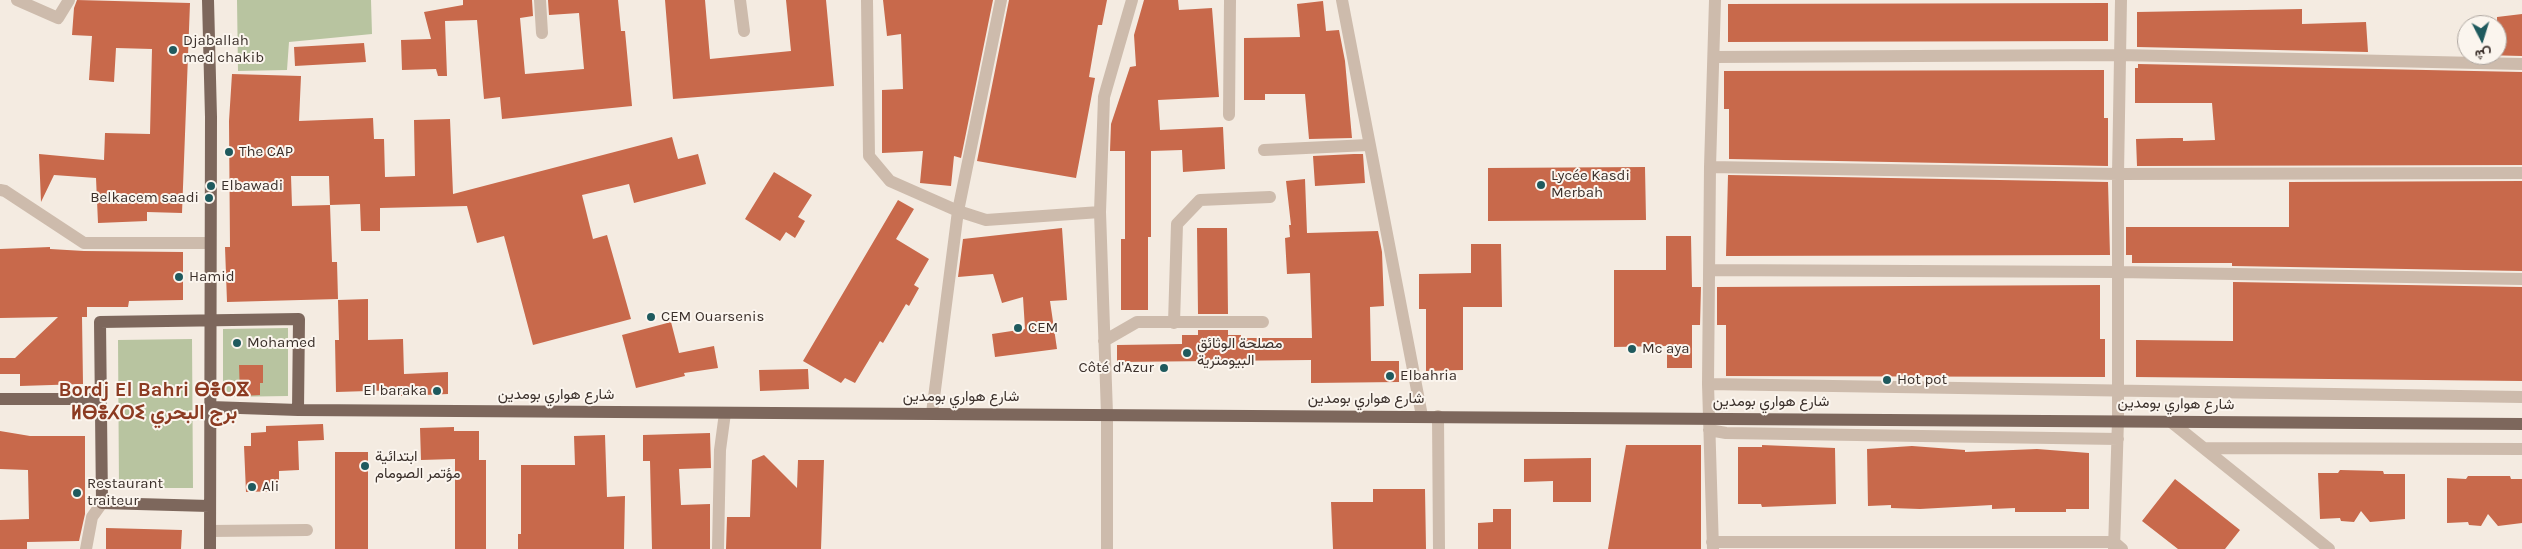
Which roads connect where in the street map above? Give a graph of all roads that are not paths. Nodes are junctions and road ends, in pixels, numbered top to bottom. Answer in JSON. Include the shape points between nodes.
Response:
{"nodes":[{"id":1,"x":18,"y":0,"type":"edge"},
{"id":2,"x":69,"y":0,"type":"edge"},
{"id":3,"x":208,"y":0,"type":"edge"},
{"id":4,"x":540,"y":0,"type":"edge"},
{"id":5,"x":740,"y":0,"type":"edge"},
{"id":6,"x":867,"y":0,"type":"edge"},
{"id":7,"x":1001,"y":0,"type":"edge"},
{"id":8,"x":1132,"y":0,"type":"edge"},
{"id":9,"x":1230,"y":0,"type":"edge"},
{"id":10,"x":1342,"y":0,"type":"edge"},
{"id":11,"x":1715,"y":0,"type":"edge"},
{"id":12,"x":2121,"y":0,"type":"edge"},
{"id":13,"x":744,"y":31,"type":"dead end"},
{"id":14,"x":542,"y":32,"type":"dead end"},
{"id":15,"x":2120,"y":56,"type":"junction"},
{"id":16,"x":1714,"y":57,"type":"junction"},
{"id":17,"x":2522,"y":64,"type":"edge"},
{"id":18,"x":1229,"y":115,"type":"dead end"},
{"id":19,"x":1368,"y":145,"type":"junction"},
{"id":20,"x":1264,"y":150,"type":"dead end"},
{"id":21,"x":1710,"y":167,"type":"junction"},
{"id":22,"x":2522,"y":173,"type":"edge"},
{"id":23,"x":2118,"y":174,"type":"junction"},
{"id":24,"x":0,"y":190,"type":"edge"},
{"id":25,"x":1270,"y":197,"type":"dead end"},
{"id":26,"x":958,"y":211,"type":"junction"},
{"id":27,"x":1100,"y":212,"type":"junction"},
{"id":28,"x":210,"y":243,"type":"junction"},
{"id":29,"x":1710,"y":270,"type":"junction"},
{"id":30,"x":2119,"y":272,"type":"junction"},
{"id":31,"x":2522,"y":279,"type":"edge"},
{"id":32,"x":211,"y":319,"type":"junction"},
{"id":33,"x":1263,"y":322,"type":"dead end"},
{"id":34,"x":1174,"y":323,"type":"junction"},
{"id":35,"x":1104,"y":341,"type":"junction"},
{"id":36,"x":1708,"y":384,"type":"junction"},
{"id":37,"x":2117,"y":389,"type":"junction"},
{"id":38,"x":2522,"y":397,"type":"edge"},
{"id":39,"x":0,"y":399,"type":"edge"},
{"id":40,"x":102,"y":399,"type":"junction"},
{"id":41,"x":210,"y":408,"type":"junction"},
{"id":42,"x":298,"y":410,"type":"junction"},
{"id":43,"x":725,"y":413,"type":"junction"},
{"id":44,"x":932,"y":413,"type":"junction"},
{"id":45,"x":1107,"y":414,"type":"junction"},
{"id":46,"x":1422,"y":416,"type":"junction"},
{"id":47,"x":1438,"y":416,"type":"junction"},
{"id":48,"x":2118,"y":420,"type":"junction"},
{"id":49,"x":2170,"y":421,"type":"junction"},
{"id":50,"x":1709,"y":424,"type":"junction"},
{"id":51,"x":2522,"y":424,"type":"edge"},
{"id":52,"x":2118,"y":439,"type":"junction"},
{"id":53,"x":2204,"y":448,"type":"junction"},
{"id":54,"x":2522,"y":449,"type":"edge"},
{"id":55,"x":102,"y":503,"type":"junction"},
{"id":56,"x":209,"y":506,"type":"junction"},
{"id":57,"x":307,"y":530,"type":"dead end"},
{"id":58,"x":210,"y":531,"type":"junction"},
{"id":59,"x":1712,"y":546,"type":"edge"},
{"id":60,"x":2117,"y":547,"type":"edge"},
{"id":61,"x":86,"y":549,"type":"edge"},
{"id":62,"x":210,"y":549,"type":"edge"},
{"id":63,"x":718,"y":549,"type":"edge"},
{"id":64,"x":1107,"y":549,"type":"edge"},
{"id":65,"x":1439,"y":549,"type":"edge"},
{"id":66,"x":2328,"y":549,"type":"edge"}],
"edges":[{"from":1,"to":2,"type":"street","via":[[58,18]]},
{"from":3,"to":28,"type":"main road"},
{"from":4,"to":14,"type":"street"},
{"from":5,"to":13,"type":"street"},
{"from":6,"to":26,"type":"street","via":[[869,156],[890,182]]},
{"from":7,"to":26,"type":"street"},
{"from":8,"to":27,"type":"street","via":[[1104,97]]},
{"from":9,"to":18,"type":"street"},
{"from":10,"to":19,"type":"street"},
{"from":11,"to":16,"type":"street"},
{"from":12,"to":15,"type":"street"},
{"from":15,"to":16,"type":"street"},
{"from":15,"to":17,"type":"street"},
{"from":15,"to":23,"type":"street"},
{"from":16,"to":21,"type":"street"},
{"from":19,"to":20,"type":"street"},
{"from":19,"to":46,"type":"street"},
{"from":21,"to":23,"type":"street"},
{"from":21,"to":29,"type":"street"},
{"from":22,"to":23,"type":"street"},
{"from":23,"to":30,"type":"street"},
{"from":24,"to":28,"type":"street","via":[[84,243]]},
{"from":25,"to":34,"type":"street","via":[[1200,200],[1176,224]]},
{"from":26,"to":27,"type":"street","via":[[986,220]]},
{"from":26,"to":44,"type":"street"},
{"from":27,"to":35,"type":"street"},
{"from":28,"to":32,"type":"main road"},
{"from":29,"to":30,"type":"street"},
{"from":29,"to":36,"type":"street"},
{"from":30,"to":31,"type":"street"},
{"from":30,"to":37,"type":"street"},
{"from":32,"to":40,"type":"main road","via":[[100,322]]},
{"from":32,"to":41,"type":"main road"},
{"from":32,"to":42,"type":"main road","via":[[299,318]]},
{"from":33,"to":34,"type":"street"},
{"from":34,"to":35,"type":"street","via":[[1137,322]]},
{"from":35,"to":45,"type":"street"},
{"from":36,"to":37,"type":"street"},
{"from":36,"to":50,"type":"street"},
{"from":37,"to":38,"type":"street"},
{"from":37,"to":48,"type":"street"},
{"from":39,"to":40,"type":"main road"},
{"from":40,"to":55,"type":"main road"},
{"from":41,"to":42,"type":"main road","name":"شارع هواري بومدين"},
{"from":41,"to":56,"type":"main road"},
{"from":42,"to":43,"type":"main road","name":"شارع هواري بومدين"},
{"from":43,"to":44,"type":"main road","name":"شارع هواري بومدين"},
{"from":43,"to":63,"type":"street","via":[[720,450]]},
{"from":44,"to":45,"type":"main road","name":"شارع هواري بومدين"},
{"from":45,"to":46,"type":"main road","name":"شارع هواري بومدين"},
{"from":45,"to":64,"type":"street"},
{"from":46,"to":47,"type":"main road","name":"شارع هواري بومدين"},
{"from":47,"to":50,"type":"main road","name":"شارع هواري بومدين"},
{"from":47,"to":65,"type":"street"},
{"from":48,"to":49,"type":"main road","name":"شارع هواري بومدين"},
{"from":48,"to":50,"type":"main road","name":"شارع هواري بومدين"},
{"from":48,"to":52,"type":"street"},
{"from":49,"to":51,"type":"main road","name":"شارع هواري بومدين"},
{"from":49,"to":53,"type":"street"},
{"from":50,"to":52,"type":"street","via":[[1726,433]]},
{"from":50,"to":59,"type":"street"},
{"from":52,"to":60,"type":"street"},
{"from":53,"to":54,"type":"street"},
{"from":53,"to":66,"type":"street"},
{"from":55,"to":56,"type":"main road"},
{"from":55,"to":61,"type":"street","via":[[92,517]]},
{"from":56,"to":58,"type":"main road"},
{"from":57,"to":58,"type":"street"},
{"from":58,"to":62,"type":"main road"},
{"from":59,"to":60,"type":"street"}]}
